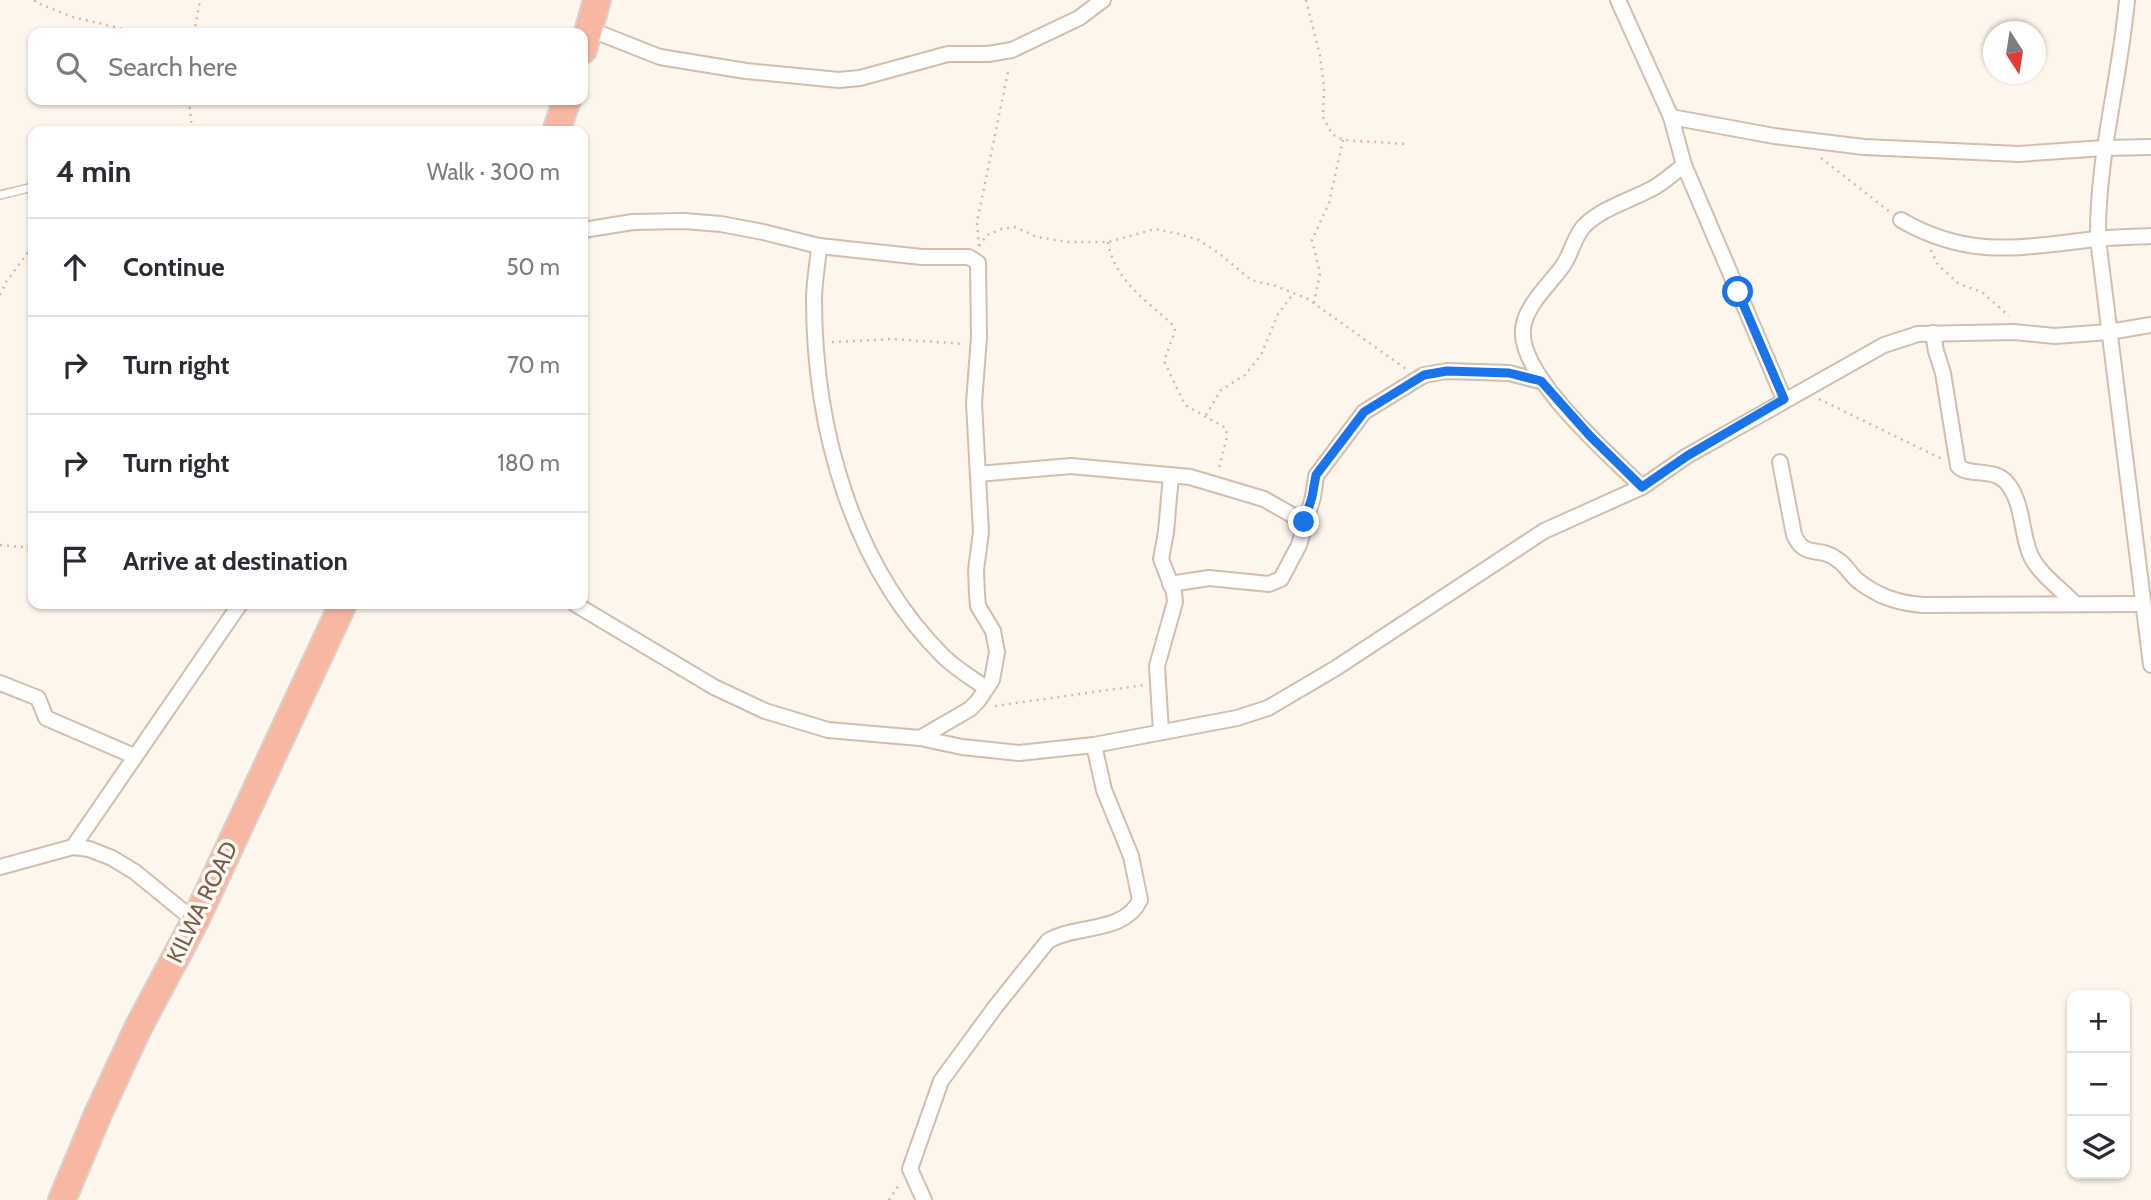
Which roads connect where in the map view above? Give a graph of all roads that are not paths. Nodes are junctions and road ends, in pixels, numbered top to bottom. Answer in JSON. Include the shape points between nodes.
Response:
{"nodes":[{"id":1,"x":597,"y":0,"type":"edge"},
{"id":2,"x":1103,"y":0,"type":"edge"},
{"id":3,"x":1618,"y":0,"type":"edge"},
{"id":4,"x":2127,"y":0,"type":"edge"},
{"id":5,"x":588,"y":33,"type":"edge"},
{"id":6,"x":588,"y":40,"type":"edge"},
{"id":7,"x":564,"y":105,"type":"edge"},
{"id":8,"x":1671,"y":117,"type":"junction"},
{"id":9,"x":558,"y":126,"type":"edge"},
{"id":10,"x":2151,"y":147,"type":"edge"},
{"id":11,"x":2104,"y":148,"type":"junction"},
{"id":12,"x":1684,"y":165,"type":"junction"},
{"id":13,"x":28,"y":188,"type":"edge"},
{"id":14,"x":0,"y":195,"type":"edge"},
{"id":15,"x":1901,"y":220,"type":"road end"},
{"id":16,"x":588,"y":229,"type":"edge"},
{"id":17,"x":2151,"y":236,"type":"edge"},
{"id":18,"x":2098,"y":239,"type":"junction"},
{"id":19,"x":819,"y":246,"type":"junction"},
{"id":20,"x":2151,"y":325,"type":"edge"},
{"id":21,"x":2109,"y":332,"type":"junction"},
{"id":22,"x":1933,"y":334,"type":"junction"},
{"id":23,"x":1541,"y":381,"type":"junction"},
{"id":24,"x":1784,"y":399,"type":"junction"},
{"id":25,"x":1780,"y":462,"type":"dead end"},
{"id":26,"x":978,"y":474,"type":"junction"},
{"id":27,"x":1171,"y":475,"type":"junction"},
{"id":28,"x":1642,"y":487,"type":"junction"},
{"id":29,"x":1304,"y":522,"type":"junction"},
{"id":30,"x":2145,"y":554,"type":"edge"},
{"id":31,"x":1170,"y":584,"type":"junction"},
{"id":32,"x":2073,"y":603,"type":"junction"},
{"id":33,"x":2142,"y":604,"type":"junction"},
{"id":34,"x":237,"y":609,"type":"edge"},
{"id":35,"x":341,"y":609,"type":"edge"},
{"id":36,"x":583,"y":609,"type":"edge"},
{"id":37,"x":2150,"y":644,"type":"edge"},
{"id":38,"x":2151,"y":665,"type":"edge"},
{"id":39,"x":0,"y":683,"type":"edge"},
{"id":40,"x":986,"y":688,"type":"junction"},
{"id":41,"x":1161,"y":732,"type":"junction"},
{"id":42,"x":920,"y":738,"type":"junction"},
{"id":43,"x":1094,"y":745,"type":"junction"},
{"id":44,"x":135,"y":756,"type":"junction"},
{"id":45,"x":73,"y":847,"type":"junction"},
{"id":46,"x":0,"y":867,"type":"edge"},
{"id":47,"x":195,"y":921,"type":"junction"},
{"id":48,"x":62,"y":1200,"type":"edge"},
{"id":49,"x":924,"y":1200,"type":"edge"}],
"edges":[{"from":1,"to":5,"type":"highway"},
{"from":2,"to":6,"type":"street","via":[[1079,18],[1012,50],[948,54],[839,80],[746,71]]},
{"from":3,"to":8,"type":"street"},
{"from":4,"to":11,"type":"street"},
{"from":7,"to":9,"type":"highway"},
{"from":8,"to":11,"type":"street","via":[[1864,147],[2051,153]]},
{"from":8,"to":12,"type":"street"},
{"from":10,"to":11,"type":"street"},
{"from":11,"to":18,"type":"street"},
{"from":12,"to":23,"type":"street","via":[[1656,186],[1603,212],[1584,226],[1572,243],[1565,264],[1538,297],[1523,329],[1525,348]]},
{"from":12,"to":24,"type":"street"},
{"from":13,"to":14,"type":"lane"},
{"from":15,"to":18,"type":"street","via":[[1925,234],[1999,249]]},
{"from":16,"to":19,"type":"street","via":[[684,221],[732,226]]},
{"from":17,"to":18,"type":"street"},
{"from":18,"to":21,"type":"street"},
{"from":19,"to":26,"type":"street","via":[[969,257],[978,263],[974,403]]},
{"from":19,"to":40,"type":"street","via":[[814,298],[819,384],[856,527],[881,576],[914,622],[943,656]]},
{"from":20,"to":21,"type":"street"},
{"from":21,"to":22,"type":"street"},
{"from":21,"to":30,"type":"street"},
{"from":22,"to":24,"type":"street","via":[[1884,345]]},
{"from":22,"to":32,"type":"street","via":[[1958,466],[1993,474],[2007,483],[2031,557]]},
{"from":23,"to":28,"type":"street"},
{"from":23,"to":29,"type":"street","via":[[1509,373],[1447,371],[1419,378],[1364,412],[1316,475]]},
{"from":24,"to":28,"type":"street"},
{"from":25,"to":32,"type":"street","via":[[1798,544],[1838,559],[1857,580],[1888,600],[1923,605]]},
{"from":26,"to":27,"type":"street","via":[[1070,466]]},
{"from":26,"to":40,"type":"street","via":[[981,532],[976,594],[997,652]]},
{"from":27,"to":29,"type":"street","via":[[1264,499]]},
{"from":27,"to":31,"type":"street","via":[[1161,559]]},
{"from":28,"to":41,"type":"street","via":[[1544,531],[1379,641],[1268,708]]},
{"from":29,"to":31,"type":"street","via":[[1299,545],[1277,582],[1209,578]]},
{"from":30,"to":33,"type":"street"},
{"from":31,"to":41,"type":"street","via":[[1175,603],[1159,655]]},
{"from":32,"to":33,"type":"street"},
{"from":33,"to":37,"type":"street"},
{"from":34,"to":44,"type":"street"},
{"from":35,"to":47,"type":"highway","name":"KILWA ROAD"},
{"from":36,"to":42,"type":"street","via":[[714,687],[765,711],[828,730]]},
{"from":37,"to":38,"type":"street"},
{"from":39,"to":44,"type":"street","via":[[38,698],[46,718]]},
{"from":40,"to":42,"type":"street","via":[[971,709]]},
{"from":41,"to":43,"type":"street"},
{"from":42,"to":43,"type":"street","via":[[1009,752]]},
{"from":43,"to":49,"type":"street","via":[[1104,790],[1131,856],[1140,900],[1127,915],[1108,925],[1058,934],[1048,941],[941,1082],[910,1169]]},
{"from":44,"to":45,"type":"street"},
{"from":45,"to":46,"type":"street"},
{"from":45,"to":47,"type":"street","via":[[89,849],[123,865]]},
{"from":47,"to":48,"type":"highway","name":"KILWA ROAD","via":[[139,1026]]}]}
